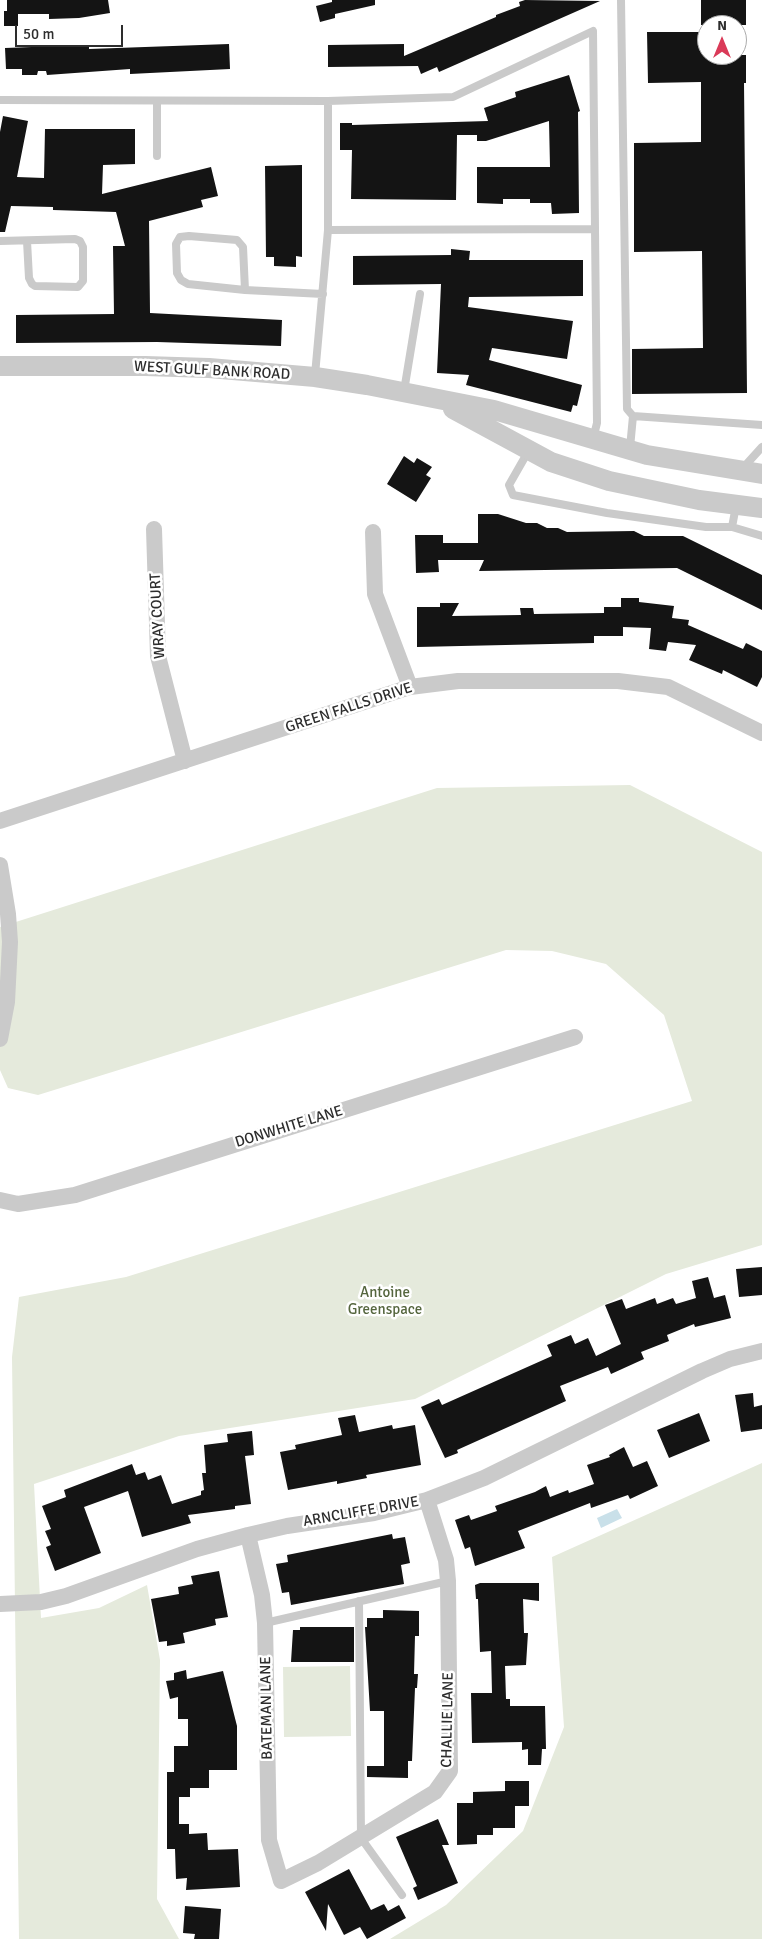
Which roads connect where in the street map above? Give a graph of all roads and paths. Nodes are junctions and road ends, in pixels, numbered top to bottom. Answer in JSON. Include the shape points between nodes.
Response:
{"nodes":[{"id":1,"x":621,"y":0,"type":"edge"},
{"id":2,"x":0,"y":100,"type":"edge"},
{"id":3,"x":158,"y":101,"type":"junction"},
{"id":4,"x":328,"y":101,"type":"junction"},
{"id":5,"x":157,"y":156,"type":"dead end"},
{"id":6,"x":595,"y":229,"type":"junction"},
{"id":7,"x":328,"y":230,"type":"junction"},
{"id":8,"x":0,"y":241,"type":"edge"},
{"id":9,"x":27,"y":241,"type":"junction"},
{"id":10,"x":245,"y":290,"type":"junction"},
{"id":11,"x":324,"y":294,"type":"junction"},
{"id":12,"x":420,"y":294,"type":"dead end"},
{"id":13,"x":0,"y":366,"type":"edge"},
{"id":14,"x":315,"y":377,"type":"junction"},
{"id":15,"x":413,"y":395,"type":"junction"},
{"id":16,"x":633,"y":416,"type":"junction"},
{"id":17,"x":762,"y":425,"type":"edge"},
{"id":18,"x":593,"y":439,"type":"junction"},
{"id":19,"x":762,"y":447,"type":"edge"},
{"id":20,"x":529,"y":450,"type":"junction"},
{"id":21,"x":630,"y":450,"type":"junction"},
{"id":22,"x":740,"y":472,"type":"junction"},
{"id":23,"x":762,"y":474,"type":"edge"},
{"id":24,"x":736,"y":504,"type":"junction"},
{"id":25,"x":762,"y":508,"type":"edge"},
{"id":26,"x":732,"y":527,"type":"junction"},
{"id":27,"x":154,"y":529,"type":"dead end"},
{"id":28,"x":373,"y":532,"type":"dead end"},
{"id":29,"x":762,"y":536,"type":"edge"},
{"id":30,"x":410,"y":687,"type":"junction"},
{"id":31,"x":762,"y":733,"type":"edge"},
{"id":32,"x":185,"y":761,"type":"junction"},
{"id":33,"x":0,"y":821,"type":"edge"},
{"id":34,"x":0,"y":865,"type":"edge"},
{"id":35,"x":575,"y":1037,"type":"dead end"},
{"id":36,"x":0,"y":1039,"type":"edge"},
{"id":37,"x":0,"y":1200,"type":"edge"},
{"id":38,"x":762,"y":1351,"type":"edge"},
{"id":39,"x":427,"y":1500,"type":"junction"},
{"id":40,"x":248,"y":1535,"type":"junction"},
{"id":41,"x":448,"y":1581,"type":"junction"},
{"id":42,"x":359,"y":1601,"type":"junction"},
{"id":43,"x":0,"y":1604,"type":"edge"},
{"id":44,"x":265,"y":1623,"type":"junction"},
{"id":45,"x":361,"y":1838,"type":"junction"},
{"id":46,"x":281,"y":1881,"type":"joint"},
{"id":47,"x":402,"y":1895,"type":"dead end"}],
"edges":[{"from":1,"to":16,"type":"lane","via":[[627,409]]},
{"from":2,"to":3,"type":"lane"},
{"from":3,"to":4,"type":"lane"},
{"from":3,"to":5,"type":"lane"},
{"from":4,"to":6,"type":"lane","via":[[453,97],[593,31]]},
{"from":4,"to":7,"type":"lane"},
{"from":6,"to":7,"type":"lane"},
{"from":6,"to":18,"type":"lane","via":[[597,423]]},
{"from":7,"to":11,"type":"lane"},
{"from":8,"to":9,"type":"lane"},
{"from":9,"to":9,"type":"lane","via":[[80,241],[83,247],[83,282],[78,287],[32,284]]},
{"from":10,"to":10,"type":"lane","via":[[188,284],[181,280],[177,273],[176,244],[180,237],[237,240],[243,247]]},
{"from":10,"to":11,"type":"lane"},
{"from":11,"to":14,"type":"lane"},
{"from":12,"to":15,"type":"lane"},
{"from":13,"to":14,"type":"street","name":"WEST GULF BANK ROAD","via":[[154,366]]},
{"from":14,"to":15,"type":"street","name":"WEST GULF BANK ROAD"},
{"from":15,"to":18,"type":"street","name":"WEST GULF BANK ROAD","via":[[494,410]]},
{"from":15,"to":20,"type":"street","name":"WEST GULF BANK ROAD","via":[[451,408]]},
{"from":16,"to":17,"type":"lane"},
{"from":16,"to":21,"type":"lane"},
{"from":18,"to":21,"type":"street","name":"WEST GULF BANK ROAD"},
{"from":19,"to":22,"type":"lane"},
{"from":20,"to":24,"type":"street","name":"WEST GULF BANK ROAD","via":[[550,462],[609,481],[699,500]]},
{"from":20,"to":26,"type":"lane","via":[[509,485],[513,495],[615,514],[706,527]]},
{"from":21,"to":22,"type":"street","name":"WEST GULF BANK ROAD"},
{"from":22,"to":23,"type":"street","name":"WEST GULF BANK ROAD"},
{"from":22,"to":24,"type":"street"},
{"from":24,"to":25,"type":"street","name":"WEST GULF BANK ROAD"},
{"from":24,"to":26,"type":"lane"},
{"from":26,"to":29,"type":"lane"},
{"from":27,"to":32,"type":"street","name":"WRAY COURT","via":[[158,656]]},
{"from":28,"to":30,"type":"street","via":[[375,594]]},
{"from":30,"to":31,"type":"street","name":"GREEN FALLS DRIVE","via":[[458,681],[618,680],[668,687]]},
{"from":30,"to":32,"type":"street","name":"GREEN FALLS DRIVE"},
{"from":32,"to":33,"type":"street","name":"GREEN FALLS DRIVE"},
{"from":34,"to":36,"type":"street","via":[[10,942],[7,1002]]},
{"from":35,"to":37,"type":"street","name":"DONWHITE LANE","via":[[74,1195],[18,1204]]},
{"from":38,"to":39,"type":"street","name":"ARNCLIFFE DRIVE","via":[[730,1359],[702,1371],[484,1478]]},
{"from":39,"to":40,"type":"street","name":"ARNCLIFFE DRIVE","via":[[374,1513]]},
{"from":39,"to":41,"type":"street","name":"CHALLIE LANE","via":[[446,1560]]},
{"from":40,"to":43,"type":"street","name":"ARNCLIFFE DRIVE","via":[[197,1549],[66,1596],[42,1602]]},
{"from":40,"to":44,"type":"street","name":"BATEMAN LANE"},
{"from":41,"to":42,"type":"lane"},
{"from":41,"to":45,"type":"street","name":"CHALLIE LANE","via":[[450,1771],[435,1792]]},
{"from":42,"to":44,"type":"lane"},
{"from":42,"to":45,"type":"lane"},
{"from":44,"to":46,"type":"street","name":"BATEMAN LANE","via":[[269,1840]]},
{"from":45,"to":46,"type":"street","name":"CHALLIE LANE"},
{"from":45,"to":47,"type":"lane"}]}
